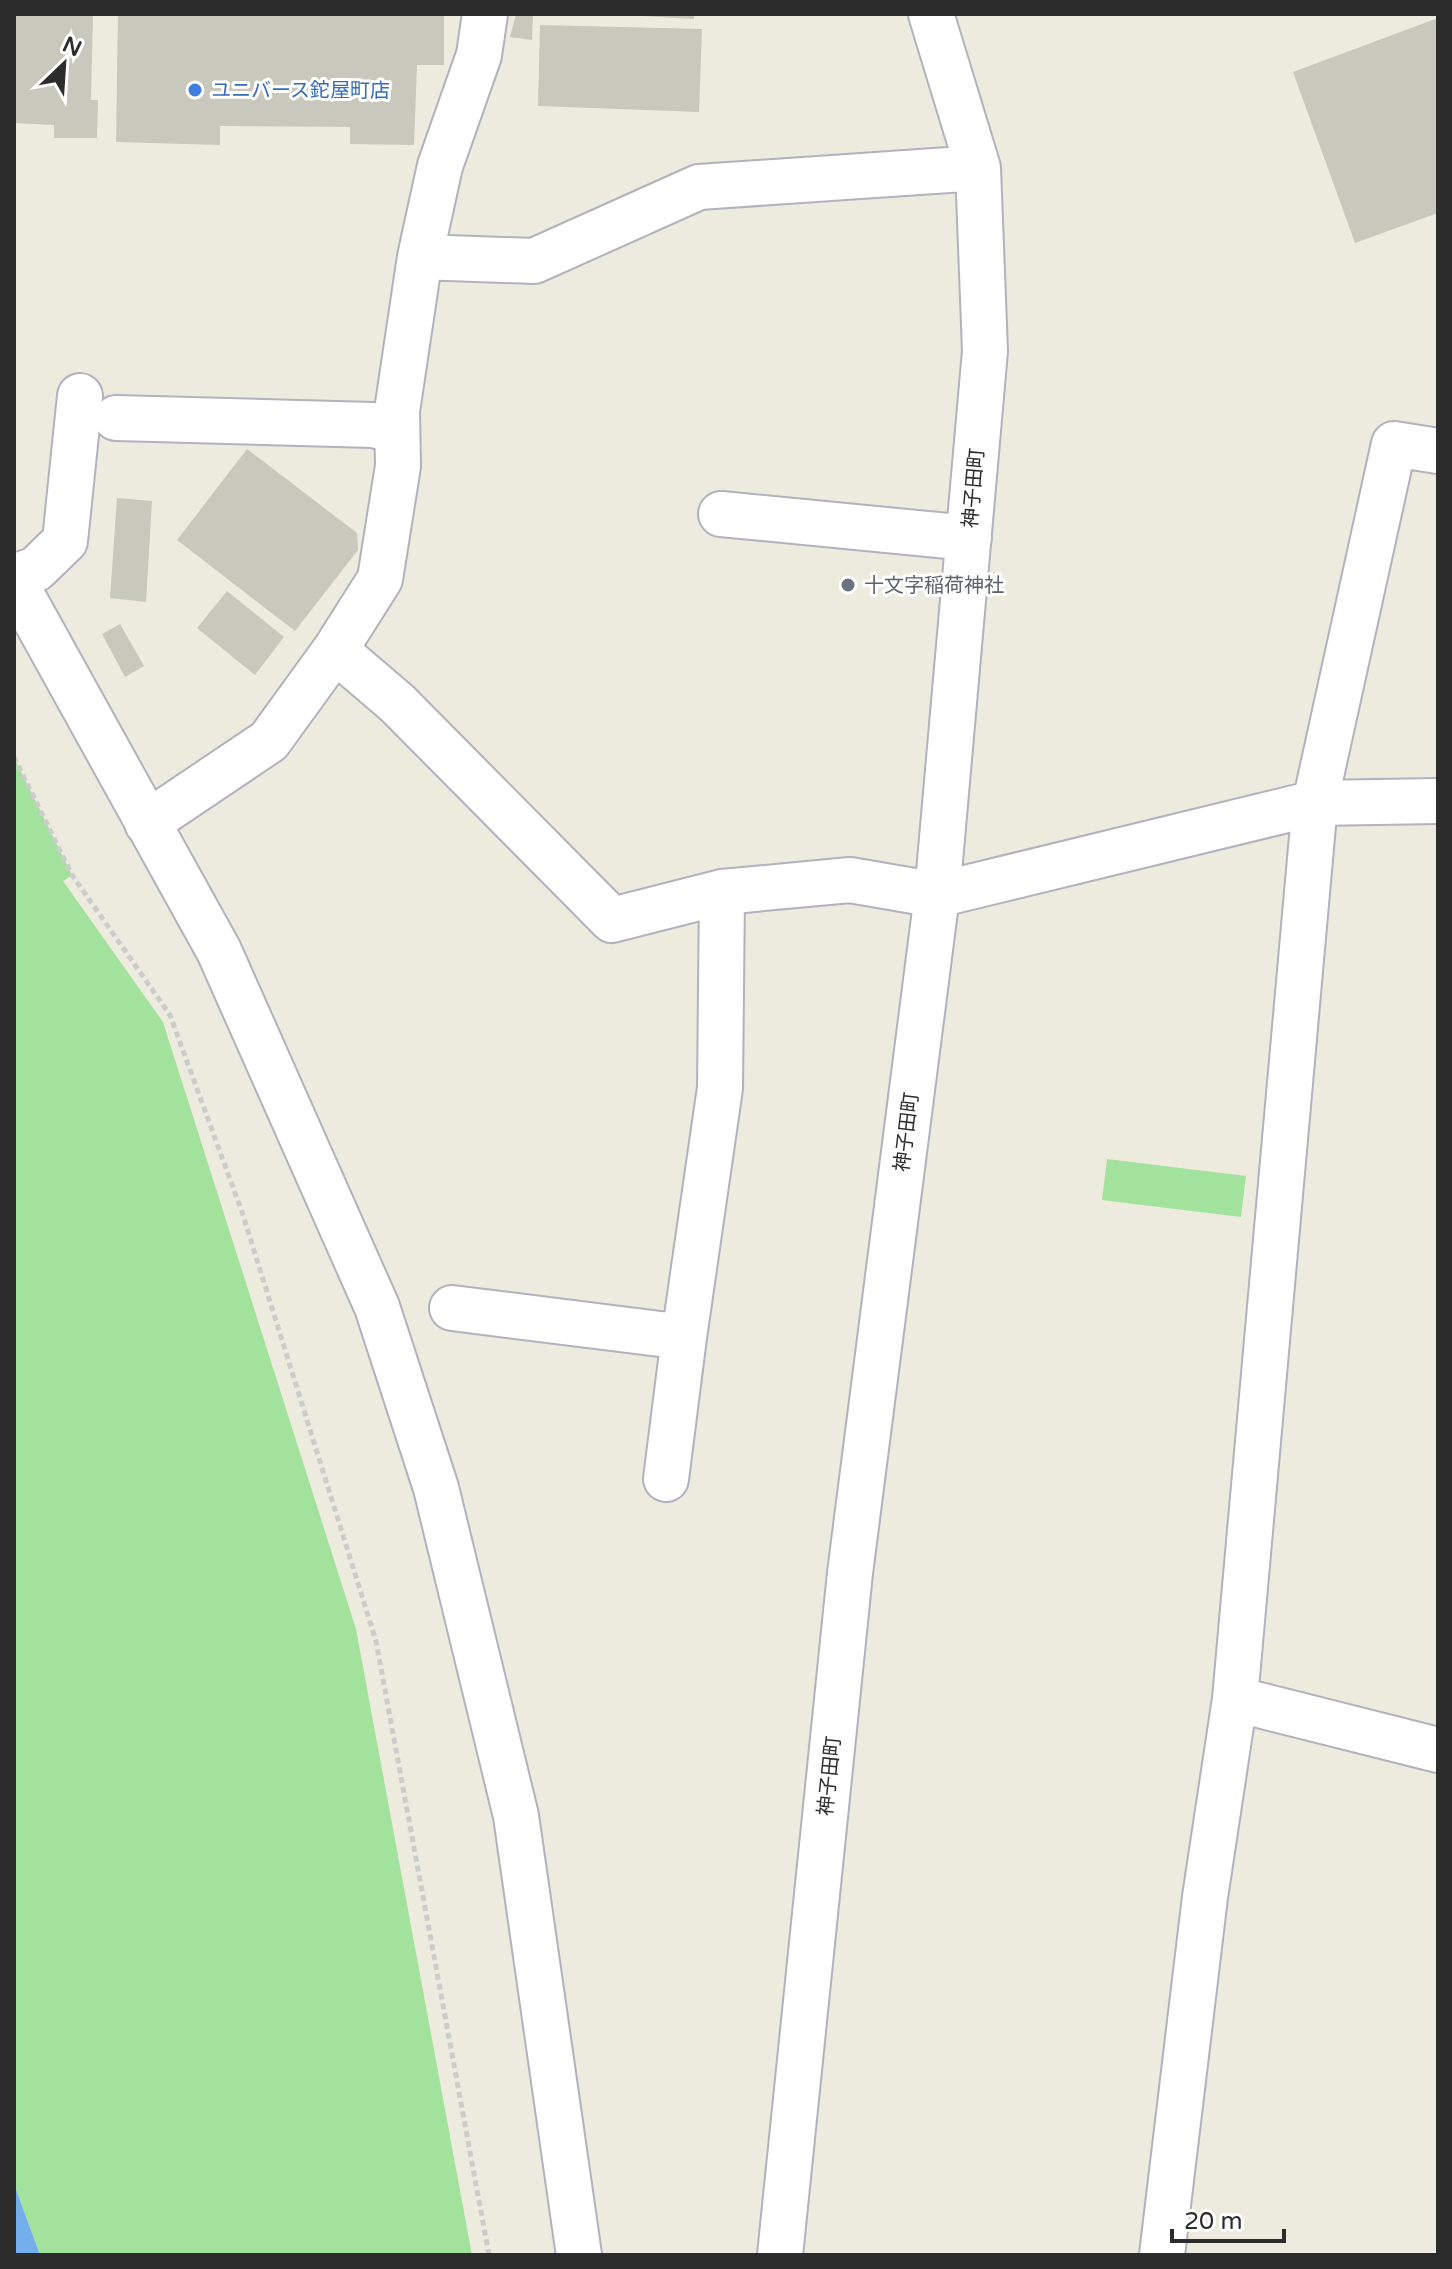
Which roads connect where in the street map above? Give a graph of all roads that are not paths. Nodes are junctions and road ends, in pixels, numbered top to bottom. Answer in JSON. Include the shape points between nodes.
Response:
{"nodes":[{"id":1,"x":485,"y":14,"type":"edge"},
{"id":2,"x":931,"y":14,"type":"edge"},
{"id":3,"x":978,"y":168,"type":"junction"},
{"id":4,"x":420,"y":257,"type":"junction"},
{"id":5,"x":397,"y":431,"type":"junction"},
{"id":6,"x":1438,"y":451,"type":"edge"},
{"id":7,"x":721,"y":514,"type":"dead end"},
{"id":8,"x":969,"y":538,"type":"junction"},
{"id":9,"x":14,"y":579,"type":"edge"},
{"id":10,"x":335,"y":650,"type":"junction"},
{"id":11,"x":1438,"y":801,"type":"edge"},
{"id":12,"x":1315,"y":803,"type":"junction"},
{"id":13,"x":147,"y":823,"type":"junction"},
{"id":14,"x":722,"y":892,"type":"junction"},
{"id":15,"x":937,"y":895,"type":"junction"},
{"id":16,"x":452,"y":1308,"type":"dead end"},
{"id":17,"x":684,"y":1337,"type":"junction"},
{"id":18,"x":666,"y":1479,"type":"dead end"},
{"id":19,"x":1235,"y":1699,"type":"junction"},
{"id":20,"x":1438,"y":1750,"type":"edge"},
{"id":21,"x":579,"y":2255,"type":"edge"},
{"id":22,"x":780,"y":2255,"type":"edge"},
{"id":23,"x":1162,"y":2255,"type":"edge"}],
"edges":[{"from":1,"to":4,"type":"street","via":[[479,55],[440,166]]},
{"from":2,"to":3,"type":"street","name":"神子田町"},
{"from":3,"to":4,"type":"street","via":[[699,187],[534,261]]},
{"from":3,"to":8,"type":"street","name":"神子田町","via":[[985,351]]},
{"from":4,"to":5,"type":"street"},
{"from":5,"to":9,"type":"street","via":[[373,425],[98,407],[65,541],[36,569]]},
{"from":5,"to":10,"type":"street","via":[[398,466],[380,579]]},
{"from":6,"to":12,"type":"street","via":[[1394,444]]},
{"from":7,"to":8,"type":"street"},
{"from":8,"to":15,"type":"street","name":"神子田町"},
{"from":9,"to":13,"type":"street"},
{"from":10,"to":13,"type":"street","via":[[269,741]]},
{"from":10,"to":14,"type":"street","via":[[397,703],[612,920]]},
{"from":11,"to":12,"type":"street"},
{"from":12,"to":15,"type":"street"},
{"from":12,"to":19,"type":"street"},
{"from":13,"to":21,"type":"street","via":[[219,951],[370,1292],[436,1488],[516,1816]]},
{"from":14,"to":15,"type":"street","via":[[850,880]]},
{"from":14,"to":17,"type":"street","via":[[720,1088]]},
{"from":15,"to":22,"type":"street","name":"神子田町","via":[[850,1573]]},
{"from":16,"to":17,"type":"street"},
{"from":17,"to":18,"type":"street"},
{"from":19,"to":20,"type":"street"},
{"from":19,"to":23,"type":"street"}]}
